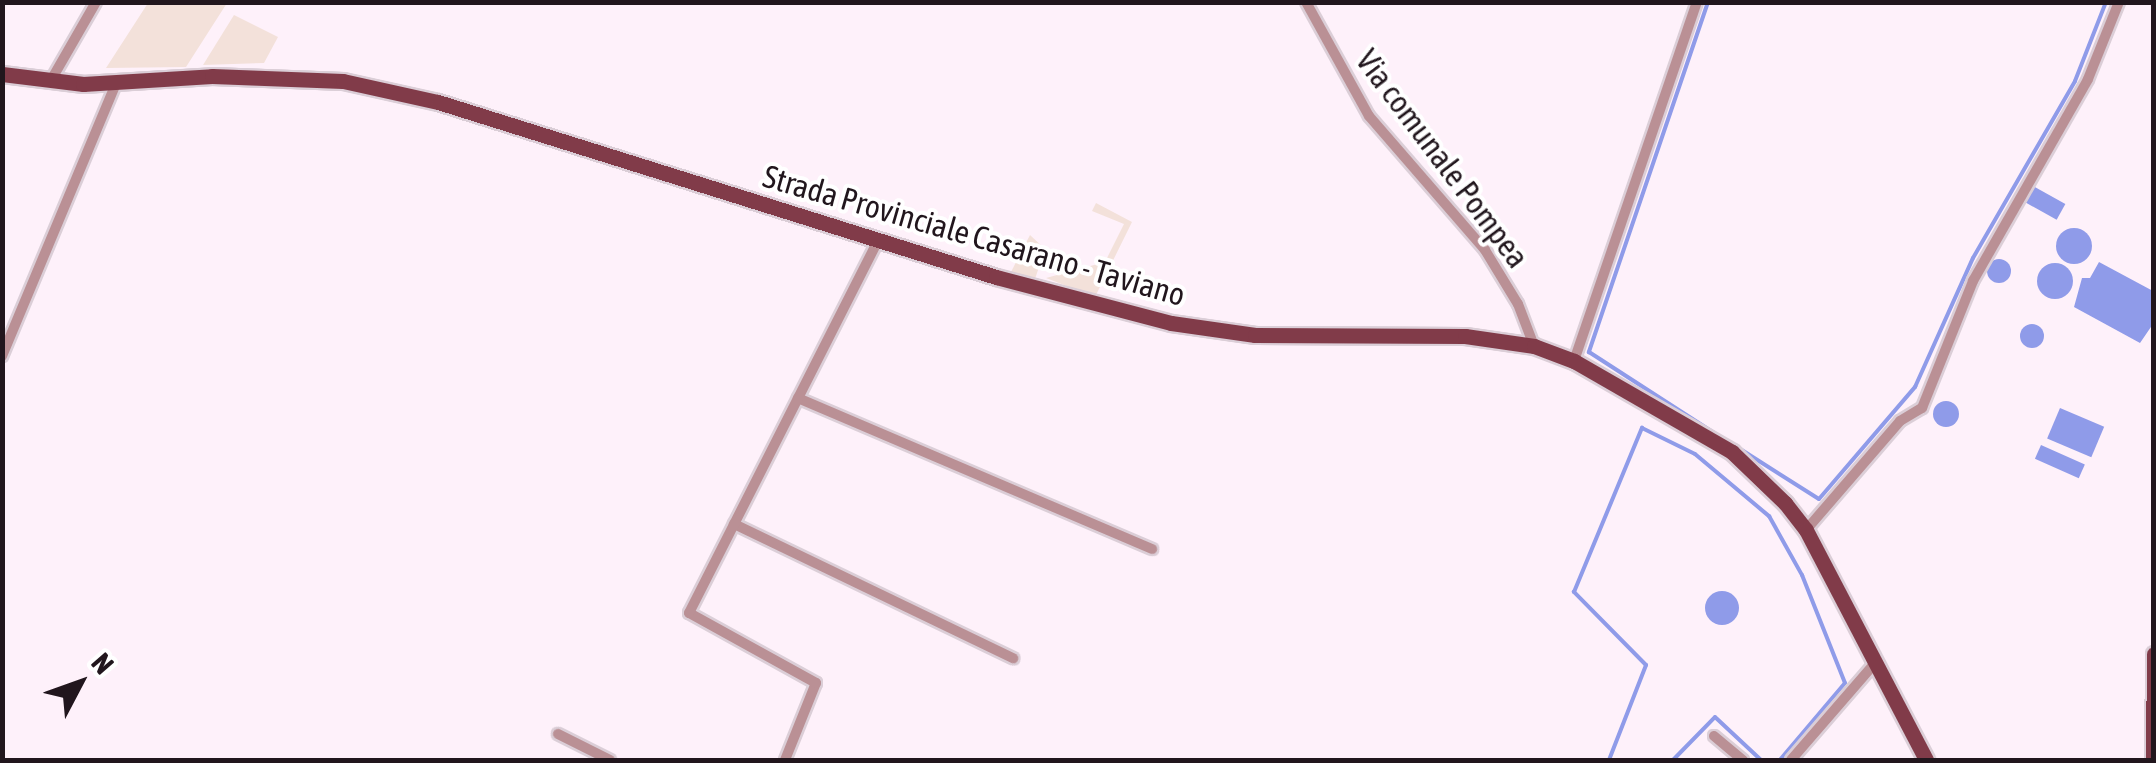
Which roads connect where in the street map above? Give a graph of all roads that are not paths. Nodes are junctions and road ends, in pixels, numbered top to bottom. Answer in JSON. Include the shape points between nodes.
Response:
{"nodes":[{"id":1,"x":96,"y":2,"type":"edge"},
{"id":2,"x":1306,"y":2,"type":"edge"},
{"id":3,"x":1697,"y":2,"type":"edge"},
{"id":4,"x":2118,"y":2,"type":"edge"},
{"id":5,"x":2,"y":74,"type":"edge"},
{"id":6,"x":50,"y":82,"type":"junction"},
{"id":7,"x":116,"y":83,"type":"junction"},
{"id":8,"x":878,"y":238,"type":"junction"},
{"id":9,"x":1534,"y":346,"type":"junction"},
{"id":10,"x":2,"y":356,"type":"edge"},
{"id":11,"x":1574,"y":361,"type":"junction"},
{"id":12,"x":798,"y":398,"type":"junction"},
{"id":13,"x":734,"y":524,"type":"junction"},
{"id":14,"x":1806,"y":530,"type":"junction"},
{"id":15,"x":1152,"y":550,"type":"dead end"},
{"id":16,"x":2154,"y":654,"type":"edge"},
{"id":17,"x":1013,"y":658,"type":"dead end"},
{"id":18,"x":1875,"y":663,"type":"junction"},
{"id":19,"x":558,"y":734,"type":"dead end"},
{"id":20,"x":1714,"y":736,"type":"dead end"},
{"id":21,"x":610,"y":760,"type":"edge"},
{"id":22,"x":785,"y":760,"type":"edge"},
{"id":23,"x":1743,"y":760,"type":"edge"},
{"id":24,"x":1792,"y":760,"type":"edge"},
{"id":25,"x":1926,"y":760,"type":"edge"},
{"id":26,"x":2153,"y":760,"type":"edge"}],
"edges":[{"from":1,"to":6,"type":"street"},
{"from":2,"to":9,"type":"street","name":"Via comunale Pompea","via":[[1369,116],[1485,250]]},
{"from":3,"to":11,"type":"street"},
{"from":4,"to":14,"type":"street","via":[[2088,79],[1973,282],[1922,408],[1900,421]]},
{"from":5,"to":6,"type":"main road","name":"Strada Provinciale Casarano - Taviano"},
{"from":6,"to":7,"type":"main road","name":"Strada Provinciale Casarano - Taviano"},
{"from":7,"to":8,"type":"main road","name":"Strada Provinciale Casarano - Taviano","via":[[212,76],[343,81],[438,102]]},
{"from":7,"to":10,"type":"street"},
{"from":8,"to":9,"type":"main road","name":"Strada Provinciale Casarano - Taviano","via":[[996,277],[1214,332],[1465,336]]},
{"from":8,"to":12,"type":"street"},
{"from":9,"to":11,"type":"main road","name":"Strada Provinciale Casarano - Taviano"},
{"from":11,"to":14,"type":"main road","name":"Strada Provinciale Casarano - Taviano","via":[[1732,452]]},
{"from":12,"to":13,"type":"street"},
{"from":12,"to":15,"type":"street"},
{"from":13,"to":17,"type":"street"},
{"from":13,"to":22,"type":"street","via":[[689,613],[816,683]]},
{"from":14,"to":18,"type":"main road","name":"Strada Provinciale Casarano - Taviano"},
{"from":16,"to":26,"type":"main road"},
{"from":18,"to":24,"type":"street"},
{"from":18,"to":25,"type":"main road","name":"Strada Provinciale Casarano - Taviano"},
{"from":19,"to":21,"type":"street"},
{"from":20,"to":23,"type":"street"}]}
